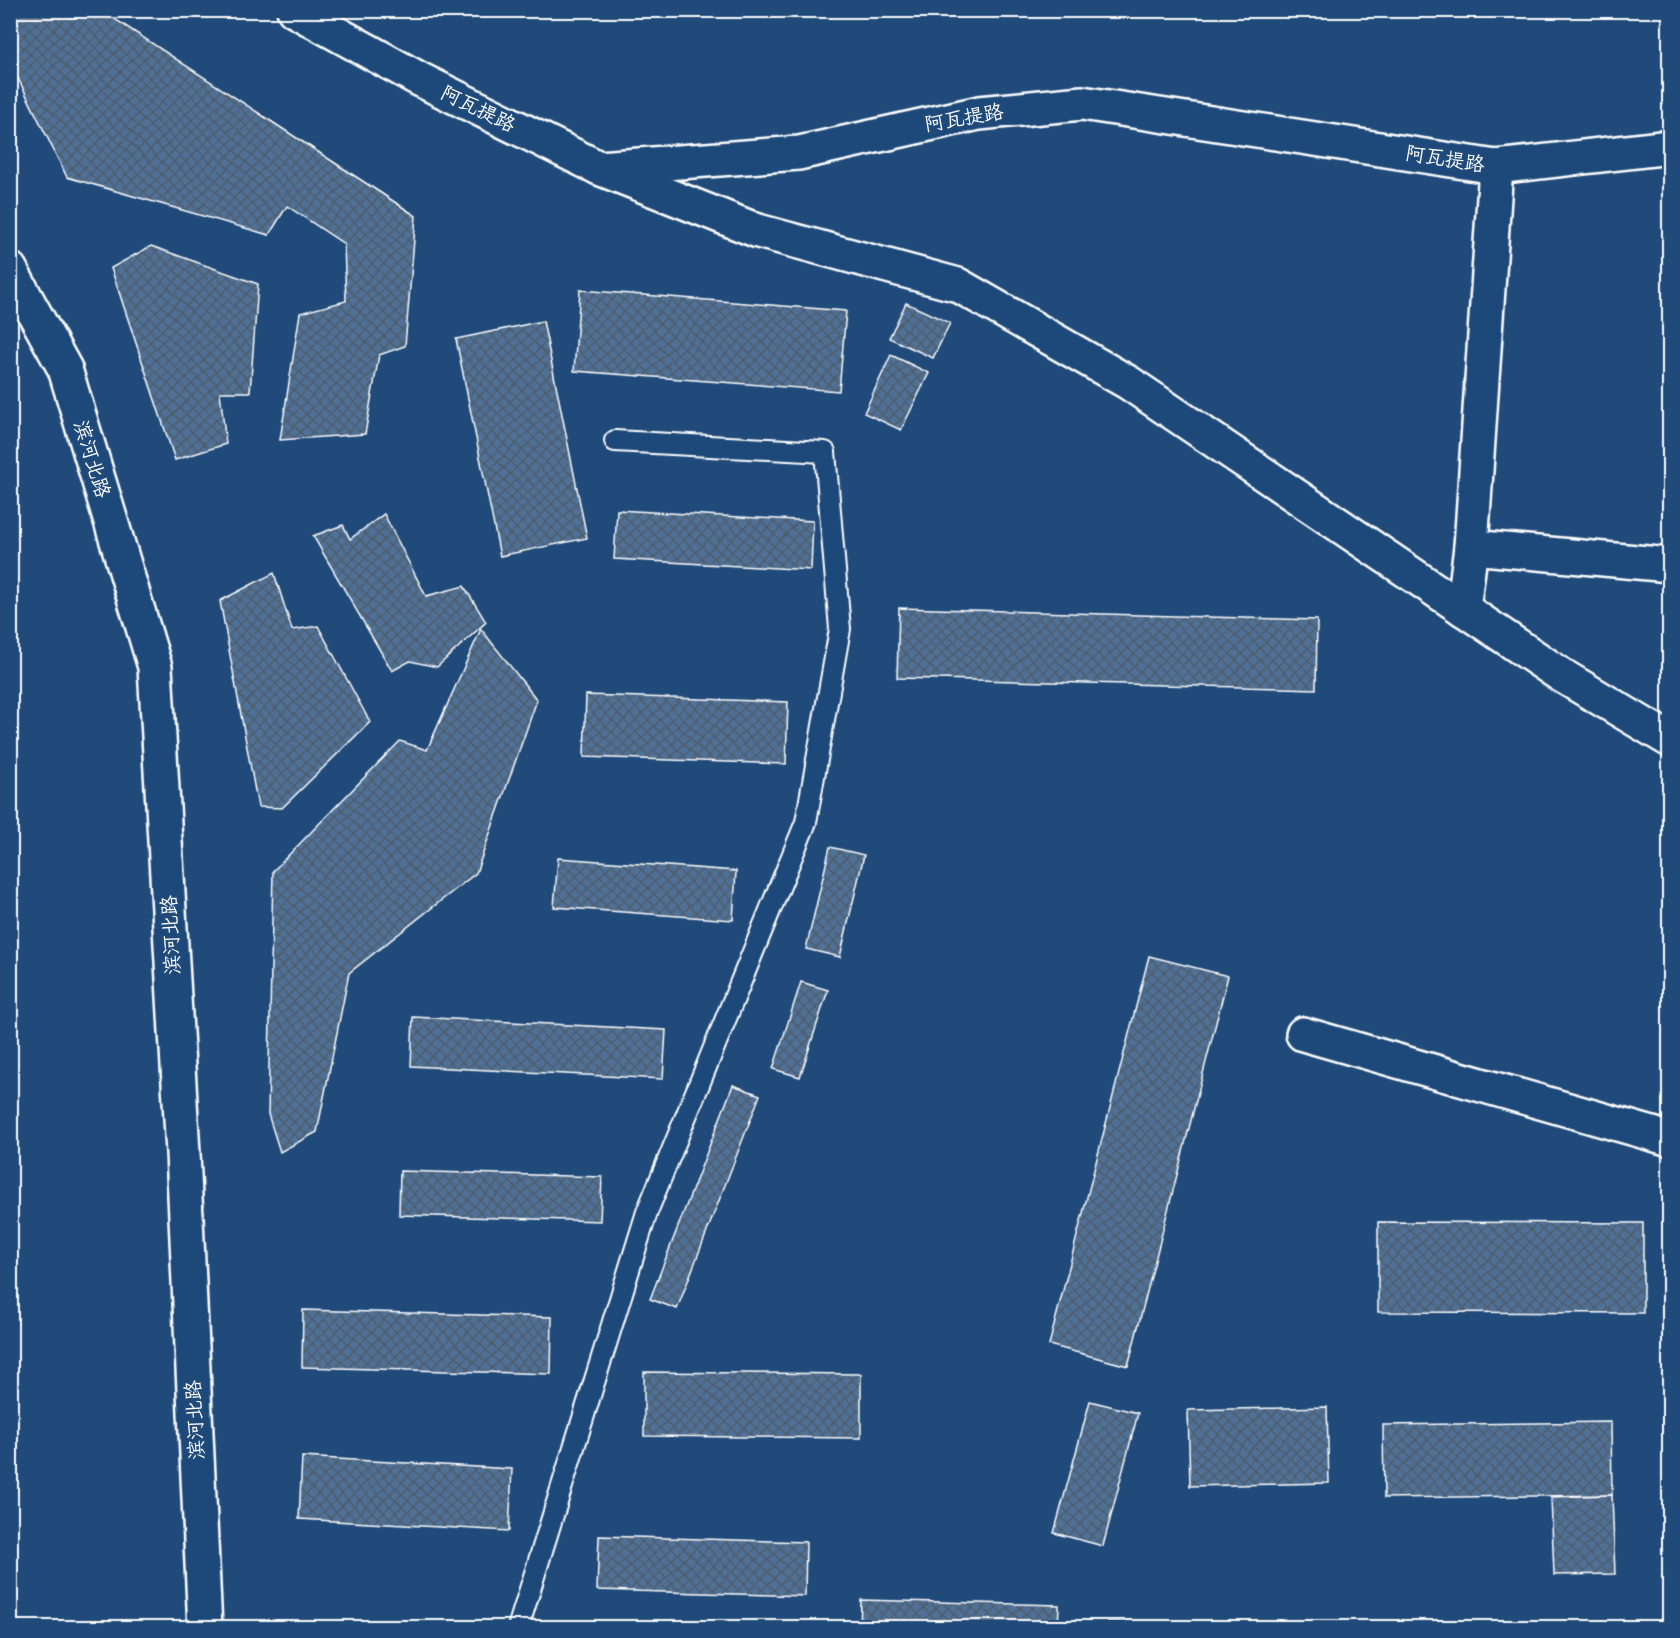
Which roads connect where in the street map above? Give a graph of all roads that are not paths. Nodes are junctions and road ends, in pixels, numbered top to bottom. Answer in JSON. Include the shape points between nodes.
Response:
{"nodes":[{"id":1,"x":294,"y":10,"type":"edge"},
{"id":2,"x":1670,"y":147,"type":"edge"},
{"id":3,"x":1496,"y":167,"type":"junction"},
{"id":4,"x":599,"y":168,"type":"junction"},
{"id":5,"x":10,"y":269,"type":"edge"},
{"id":6,"x":615,"y":441,"type":"dead end"},
{"id":7,"x":1471,"y":547,"type":"junction"},
{"id":8,"x":1670,"y":565,"type":"edge"},
{"id":9,"x":1463,"y":609,"type":"junction"},
{"id":10,"x":1670,"y":740,"type":"edge"},
{"id":11,"x":1303,"y":1034,"type":"dead end"},
{"id":12,"x":1670,"y":1139,"type":"edge"},
{"id":13,"x":205,"y":1628,"type":"edge"},
{"id":14,"x":518,"y":1628,"type":"edge"}],
"edges":[{"from":1,"to":4,"type":"street","name":"阿瓦提路","via":[[419,79]]},
{"from":2,"to":3,"type":"street","name":"阿瓦提路"},
{"from":3,"to":4,"type":"street","name":"阿瓦提路","via":[[1082,103],[979,113],[799,153]]},
{"from":3,"to":7,"type":"street"},
{"from":4,"to":9,"type":"street","via":[[758,231],[958,285],[1129,382]]},
{"from":5,"to":13,"type":"street","name":"滨河北路","via":[[65,369],[155,667]]},
{"from":6,"to":14,"type":"lane","via":[[825,452],[840,630],[806,822],[647,1212]]},
{"from":7,"to":8,"type":"street"},
{"from":7,"to":9,"type":"street"},
{"from":9,"to":10,"type":"street","via":[[1561,675]]},
{"from":11,"to":12,"type":"street"}]}
